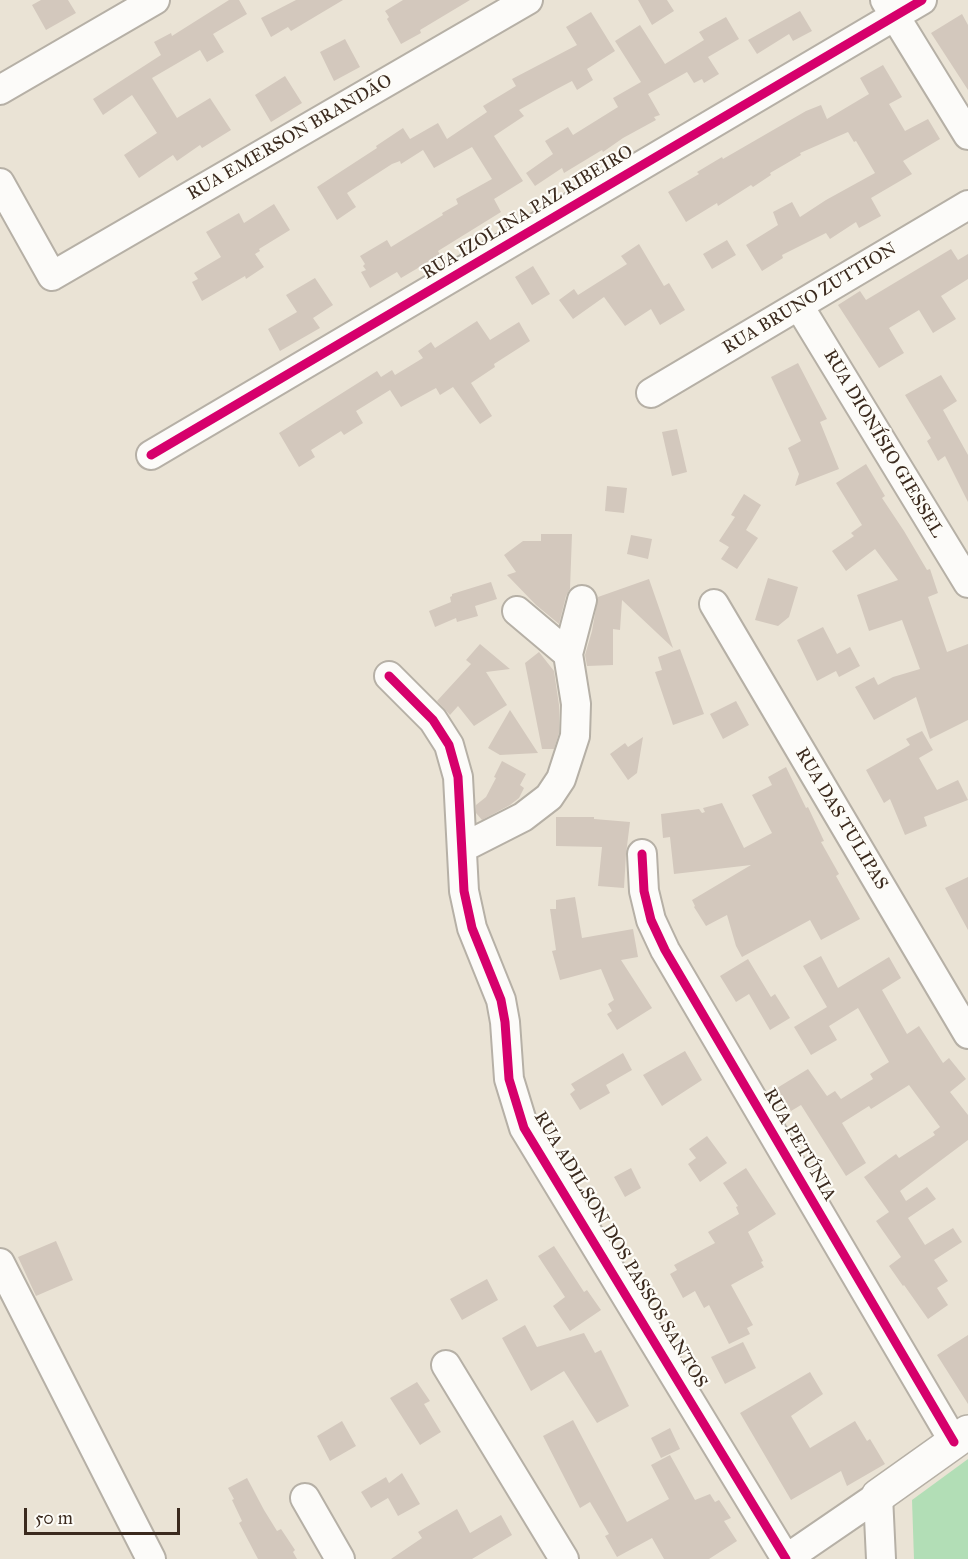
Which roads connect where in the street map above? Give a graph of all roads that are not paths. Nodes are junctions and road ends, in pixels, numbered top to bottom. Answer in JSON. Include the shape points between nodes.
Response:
{"nodes":[{"id":1,"x":155,"y":0,"type":"edge"},
{"id":2,"x":528,"y":0,"type":"edge"},
{"id":3,"x":922,"y":0,"type":"edge"},
{"id":4,"x":890,"y":8,"type":"edge"},
{"id":5,"x":0,"y":90,"type":"edge"},
{"id":6,"x":968,"y":135,"type":"edge"},
{"id":7,"x":0,"y":183,"type":"edge"},
{"id":8,"x":968,"y":205,"type":"edge"},
{"id":9,"x":799,"y":306,"type":"junction"},
{"id":10,"x":651,"y":393,"type":"dead end"},
{"id":11,"x":151,"y":455,"type":"dead end"},
{"id":12,"x":968,"y":583,"type":"edge"},
{"id":13,"x":582,"y":600,"type":"dead end"},
{"id":14,"x":714,"y":604,"type":"dead end"},
{"id":15,"x":517,"y":611,"type":"dead end"},
{"id":16,"x":568,"y":654,"type":"junction"},
{"id":17,"x":389,"y":676,"type":"dead end"},
{"id":18,"x":462,"y":848,"type":"junction"},
{"id":19,"x":642,"y":854,"type":"dead end"},
{"id":20,"x":968,"y":1034,"type":"edge"},
{"id":21,"x":0,"y":1263,"type":"edge"},
{"id":22,"x":446,"y":1365,"type":"dead end"},
{"id":23,"x":961,"y":1437,"type":"edge"},
{"id":24,"x":878,"y":1496,"type":"junction"},
{"id":25,"x":305,"y":1498,"type":"dead end"},
{"id":26,"x":151,"y":1559,"type":"edge"},
{"id":27,"x":340,"y":1559,"type":"edge"},
{"id":28,"x":564,"y":1559,"type":"edge"},
{"id":29,"x":786,"y":1559,"type":"edge"},
{"id":30,"x":881,"y":1559,"type":"edge"}],
"edges":[{"from":1,"to":5,"type":"street"},
{"from":2,"to":7,"type":"street","name":"RUA EMERSON BRANDÃO","via":[[52,276]]},
{"from":3,"to":4,"type":"street","name":"RUA IZOLINA PAZ RIBEIRO"},
{"from":4,"to":6,"type":"street"},
{"from":4,"to":11,"type":"street","name":"RUA IZOLINA PAZ RIBEIRO"},
{"from":8,"to":9,"type":"street","name":"RUA BRUNO ZUTTION"},
{"from":9,"to":10,"type":"street","name":"RUA BRUNO ZUTTION"},
{"from":9,"to":12,"type":"street","name":"RUA DIONÍSIO GIESSEL"},
{"from":13,"to":16,"type":"street"},
{"from":14,"to":20,"type":"street","name":"RUA DAS TULIPAS"},
{"from":15,"to":16,"type":"street"},
{"from":16,"to":18,"type":"street","via":[[576,704],[574,736],[561,779],[549,798],[523,817]]},
{"from":17,"to":18,"type":"street","name":"RUA ADILSON DOS PASSOS SANTOS","via":[[433,720],[449,745],[458,777]]},
{"from":18,"to":29,"type":"street","name":"RUA ADILSON DOS PASSOS SANTOS","via":[[464,891],[472,928],[501,1000],[509,1079],[524,1128]]},
{"from":19,"to":23,"type":"street","name":"RUA PETÚNIA","via":[[644,891],[651,920],[665,950]]},
{"from":21,"to":26,"type":"street"},
{"from":22,"to":28,"type":"street"},
{"from":23,"to":24,"type":"main road"},
{"from":24,"to":29,"type":"street"},
{"from":24,"to":30,"type":"street"},
{"from":25,"to":27,"type":"street"}]}
